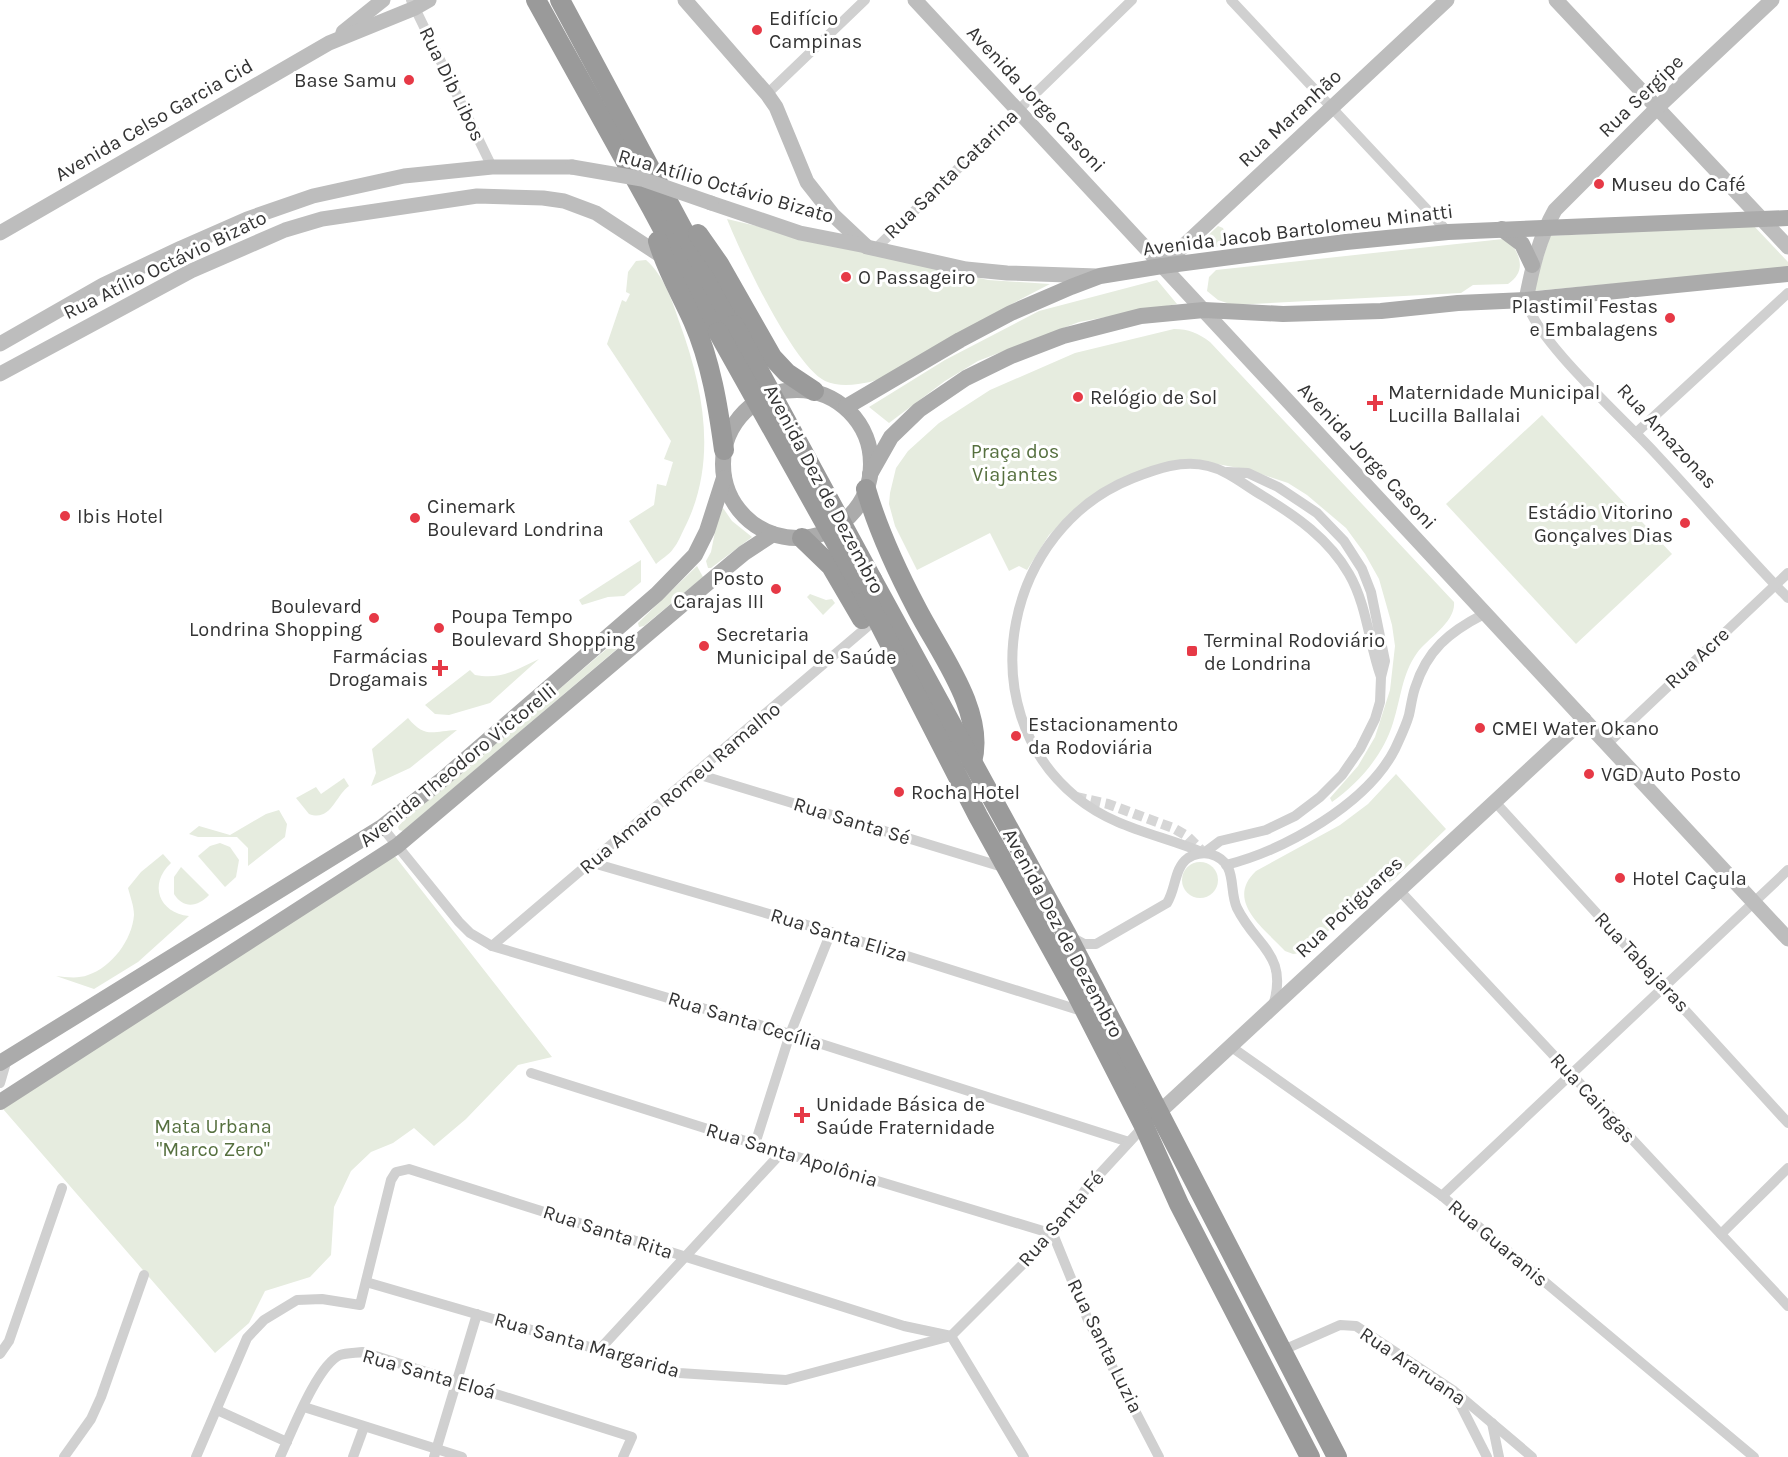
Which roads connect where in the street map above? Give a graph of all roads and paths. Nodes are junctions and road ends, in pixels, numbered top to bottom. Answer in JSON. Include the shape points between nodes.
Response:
{"nodes":[{"id":1,"x":383,"y":0,"type":"edge"},
{"id":2,"x":429,"y":0,"type":"edge"},
{"id":3,"x":536,"y":0,"type":"edge"},
{"id":4,"x":560,"y":0,"type":"edge"},
{"id":5,"x":685,"y":0,"type":"edge"},
{"id":6,"x":865,"y":0,"type":"edge"},
{"id":7,"x":915,"y":0,"type":"edge"},
{"id":8,"x":1132,"y":0,"type":"edge"},
{"id":9,"x":1231,"y":0,"type":"edge"},
{"id":10,"x":1446,"y":0,"type":"edge"},
{"id":11,"x":1556,"y":0,"type":"edge"},
{"id":12,"x":1772,"y":0,"type":"edge"},
{"id":13,"x":413,"y":4,"type":"edge"},
{"id":14,"x":329,"y":43,"type":"junction"},
{"id":15,"x":767,"y":94,"type":"junction"},
{"id":16,"x":1658,"y":107,"type":"junction"},
{"id":17,"x":1332,"y":108,"type":"junction"},
{"id":18,"x":1017,"y":110,"type":"junction"},
{"id":19,"x":492,"y":167,"type":"junction"},
{"id":20,"x":660,"y":187,"type":"junction"},
{"id":21,"x":651,"y":206,"type":"junction"},
{"id":22,"x":1788,"y":218,"type":"edge"},
{"id":23,"x":1762,"y":219,"type":"junction"},
{"id":24,"x":1545,"y":227,"type":"junction"},
{"id":25,"x":1502,"y":229,"type":"junction"},
{"id":26,"x":1448,"y":232,"type":"junction"},
{"id":27,"x":0,"y":233,"type":"edge"},
{"id":28,"x":1788,"y":247,"type":"edge"},
{"id":29,"x":871,"y":248,"type":"junction"},
{"id":30,"x":663,"y":257,"type":"junction"},
{"id":31,"x":1162,"y":266,"type":"junction"},
{"id":32,"x":1533,"y":266,"type":"junction"},
{"id":33,"x":1788,"y":274,"type":"edge"},
{"id":34,"x":1100,"y":276,"type":"junction"},
{"id":35,"x":1788,"y":293,"type":"edge"},
{"id":36,"x":1526,"y":300,"type":"junction"},
{"id":37,"x":1204,"y":310,"type":"junction"},
{"id":38,"x":726,"y":329,"type":"junction"},
{"id":39,"x":0,"y":344,"type":"edge"},
{"id":40,"x":0,"y":374,"type":"edge"},
{"id":41,"x":814,"y":391,"type":"junction"},
{"id":42,"x":846,"y":407,"type":"junction"},
{"id":43,"x":1636,"y":433,"type":"junction"},
{"id":44,"x":724,"y":450,"type":"junction"},
{"id":45,"x":1227,"y":472,"type":"junction"},
{"id":46,"x":724,"y":478,"type":"junction"},
{"id":47,"x":868,"y":481,"type":"junction"},
{"id":48,"x":773,"y":534,"type":"junction"},
{"id":49,"x":802,"y":538,"type":"junction"},
{"id":50,"x":1788,"y":573,"type":"edge"},
{"id":51,"x":1775,"y":585,"type":"junction"},
{"id":52,"x":1788,"y":598,"type":"edge"},
{"id":53,"x":1484,"y":614,"type":"junction"},
{"id":54,"x":867,"y":627,"type":"junction"},
{"id":55,"x":1381,"y":677,"type":"junction"},
{"id":56,"x":1584,"y":719,"type":"junction"},
{"id":57,"x":1607,"y":744,"type":"junction"},
{"id":58,"x":964,"y":765,"type":"junction"},
{"id":59,"x":697,"y":774,"type":"junction"},
{"id":60,"x":1496,"y":803,"type":"junction"},
{"id":61,"x":382,"y":827,"type":"junction"},
{"id":62,"x":397,"y":846,"type":"junction"},
{"id":63,"x":1204,"y":853,"type":"junction"},
{"id":64,"x":592,"y":863,"type":"junction"},
{"id":65,"x":1226,"y":865,"type":"junction"},
{"id":66,"x":1007,"y":868,"type":"junction"},
{"id":67,"x":1788,"y":870,"type":"edge"},
{"id":68,"x":1399,"y":890,"type":"junction"},
{"id":69,"x":1754,"y":903,"type":"junction"},
{"id":70,"x":831,"y":932,"type":"junction"},
{"id":71,"x":1066,"y":935,"type":"junction"},
{"id":72,"x":1788,"y":939,"type":"edge"},
{"id":73,"x":492,"y":946,"type":"junction"},
{"id":74,"x":1664,"y":986,"type":"junction"},
{"id":75,"x":1272,"y":1006,"type":"junction"},
{"id":76,"x":1085,"y":1012,"type":"junction"},
{"id":77,"x":790,"y":1034,"type":"junction"},
{"id":78,"x":1230,"y":1046,"type":"junction"},
{"id":79,"x":3,"y":1061,"type":"edge"},
{"id":80,"x":531,"y":1073,"type":"dead end"},
{"id":81,"x":1570,"y":1074,"type":"junction"},
{"id":82,"x":0,"y":1083,"type":"edge"},
{"id":83,"x":0,"y":1102,"type":"edge"},
{"id":84,"x":1151,"y":1120,"type":"junction"},
{"id":85,"x":1788,"y":1123,"type":"edge"},
{"id":86,"x":1129,"y":1142,"type":"junction"},
{"id":87,"x":755,"y":1144,"type":"junction"},
{"id":88,"x":782,"y":1152,"type":"junction"},
{"id":89,"x":1788,"y":1168,"type":"edge"},
{"id":90,"x":62,"y":1188,"type":"dead end"},
{"id":91,"x":1442,"y":1196,"type":"junction"},
{"id":92,"x":1053,"y":1234,"type":"junction"},
{"id":93,"x":1721,"y":1234,"type":"junction"},
{"id":94,"x":686,"y":1257,"type":"junction"},
{"id":95,"x":144,"y":1275,"type":"dead end"},
{"id":96,"x":366,"y":1282,"type":"junction"},
{"id":97,"x":1788,"y":1306,"type":"edge"},
{"id":98,"x":477,"y":1314,"type":"junction"},
{"id":99,"x":951,"y":1336,"type":"junction"},
{"id":100,"x":600,"y":1350,"type":"junction"},
{"id":101,"x":1281,"y":1351,"type":"junction"},
{"id":102,"x":0,"y":1354,"type":"edge"},
{"id":103,"x":458,"y":1380,"type":"junction"},
{"id":104,"x":1454,"y":1391,"type":"junction"},
{"id":105,"x":304,"y":1407,"type":"junction"},
{"id":106,"x":217,"y":1410,"type":"junction"},
{"id":107,"x":1492,"y":1423,"type":"junction"},
{"id":108,"x":364,"y":1427,"type":"junction"},
{"id":109,"x":287,"y":1442,"type":"junction"},
{"id":110,"x":436,"y":1453,"type":"edge"},
{"id":111,"x":64,"y":1457,"type":"edge"},
{"id":112,"x":196,"y":1457,"type":"edge"},
{"id":113,"x":280,"y":1457,"type":"edge"},
{"id":114,"x":353,"y":1457,"type":"edge"},
{"id":115,"x":462,"y":1457,"type":"edge"},
{"id":116,"x":623,"y":1457,"type":"edge"},
{"id":117,"x":1024,"y":1457,"type":"edge"},
{"id":118,"x":1159,"y":1457,"type":"edge"},
{"id":119,"x":1310,"y":1457,"type":"edge"},
{"id":120,"x":1337,"y":1457,"type":"edge"},
{"id":121,"x":1487,"y":1457,"type":"edge"},
{"id":122,"x":1499,"y":1457,"type":"edge"},
{"id":123,"x":1532,"y":1457,"type":"edge"},
{"id":124,"x":1754,"y":1457,"type":"edge"}],
"edges":[{"from":1,"to":14,"type":"street","name":"Avenida Celso Garcia Cid"},
{"from":2,"to":13,"type":"street","name":"Avenida Celso Garcia Cid"},
{"from":3,"to":21,"type":"highway","name":"Avenida Dez de Dezembro"},
{"from":4,"to":20,"type":"highway","name":"Avenida Dez de Dezembro"},
{"from":5,"to":15,"type":"street"},
{"from":6,"to":15,"type":"street"},
{"from":7,"to":18,"type":"street","name":"Avenida Jorge Casoni"},
{"from":8,"to":18,"type":"street","name":"Rua Santa Catarina"},
{"from":9,"to":17,"type":"street"},
{"from":10,"to":17,"type":"street","name":"Rua Maranhão"},
{"from":11,"to":16,"type":"street"},
{"from":12,"to":16,"type":"street","name":"Rua Sergipe"},
{"from":13,"to":14,"type":"street","name":"Avenida Celso Garcia Cid"},
{"from":13,"to":19,"type":"street","name":"Rua Dib Libos"},
{"from":14,"to":27,"type":"street","name":"Avenida Celso Garcia Cid"},
{"from":15,"to":29,"type":"street","via":[[807,182],[833,214]]},
{"from":16,"to":23,"type":"street"},
{"from":16,"to":24,"type":"street","name":"Rua Sergipe","via":[[1564,199]]},
{"from":17,"to":26,"type":"street"},
{"from":17,"to":31,"type":"street","name":"Rua Maranhão"},
{"from":18,"to":29,"type":"street","name":"Rua Santa Catarina"},
{"from":18,"to":31,"type":"street","name":"Avenida Jorge Casoni"},
{"from":19,"to":29,"type":"street","name":"Rua Atílio Octávio Bizato","bridge":true,"via":[[572,167],[642,179],[800,233]]},
{"from":19,"to":39,"type":"street","name":"Rua Atílio Octávio Bizato","via":[[404,176],[313,196],[247,219],[103,285]]},
{"from":20,"to":38,"type":"highway","name":"Avenida Dez de Dezembro"},
{"from":20,"to":41,"type":"highway","via":[[719,264],[772,357]]},
{"from":21,"to":30,"type":"highway"},
{"from":21,"to":38,"type":"highway","name":"Avenida Dez de Dezembro"},
{"from":22,"to":23,"type":"main road","name":"Avenida Jacob Bartolomeu Minatti"},
{"from":23,"to":24,"type":"main road","name":"Avenida Jacob Bartolomeu Minatti"},
{"from":23,"to":28,"type":"street"},
{"from":24,"to":25,"type":"main road","name":"Avenida Jacob Bartolomeu Minatti"},
{"from":24,"to":32,"type":"street"},
{"from":25,"to":26,"type":"main road","name":"Avenida Jacob Bartolomeu Minatti"},
{"from":25,"to":32,"type":"main road","via":[[1522,244]]},
{"from":26,"to":31,"type":"main road","name":"Avenida Jacob Bartolomeu Minatti"},
{"from":29,"to":34,"type":"street","name":"Rua Atílio Octávio Bizato","via":[[966,269]]},
{"from":30,"to":40,"type":"street","name":"Rua Atílio Octávio Bizato","via":[[596,213],[543,198],[477,196],[322,219],[285,230],[191,271]]},
{"from":30,"to":44,"type":"highway","via":[[693,321],[712,376]]},
{"from":31,"to":34,"type":"main road","name":"Avenida Jacob Bartolomeu Minatti"},
{"from":31,"to":37,"type":"street","name":"Avenida Jorge Casoni"},
{"from":32,"to":36,"type":"street"},
{"from":33,"to":36,"type":"main road"},
{"from":34,"to":42,"type":"main road","name":"Avenida Jacob Bartolomeu Minatti","via":[[1011,313]]},
{"from":35,"to":43,"type":"street"},
{"from":36,"to":37,"type":"main road","via":[[1381,311],[1283,314]]},
{"from":36,"to":43,"type":"street","name":"Rua Amazonas","via":[[1528,311],[1547,337]]},
{"from":37,"to":47,"type":"main road","via":[[1141,316],[1063,336],[966,378],[919,410],[891,436]]},
{"from":37,"to":53,"type":"street","name":"Avenida Jorge Casoni"},
{"from":38,"to":58,"type":"highway","name":"Avenida Dez de Dezembro","bridge":true},
{"from":41,"to":42,"type":"main road"},
{"from":41,"to":44,"type":"main road","via":[[780,392],[750,406],[729,434]]},
{"from":42,"to":47,"type":"main road","via":[[867,437],[871,455]]},
{"from":43,"to":51,"type":"street","name":"Rua Amazonas"},
{"from":44,"to":46,"type":"main road"},
{"from":45,"to":55,"type":"street","via":[[1295,516],[1337,556],[1359,595]]},
{"from":45,"to":55,"type":"street","via":[[1248,473],[1278,487],[1317,513],[1344,541],[1362,569],[1375,606],[1385,656]]},
{"from":45,"to":63,"type":"street","via":[[1195,464],[1150,471],[1114,485],[1082,507],[1056,533],[1034,568],[1023,595],[1011,654],[1018,704],[1028,735],[1039,758],[1060,781],[1116,822]]},
{"from":46,"to":48,"type":"main road","via":[[736,507],[759,528]]},
{"from":46,"to":61,"type":"main road","name":"Avenida Theodoro Victorelli","via":[[695,555],[674,577],[443,779]]},
{"from":47,"to":49,"type":"main road","via":[[853,511],[834,528]]},
{"from":47,"to":58,"type":"highway","via":[[872,510],[895,564],[972,717],[975,736]]},
{"from":48,"to":49,"type":"main road"},
{"from":48,"to":62,"type":"main road","name":"Avenida Theodoro Victorelli","via":[[709,582]]},
{"from":49,"to":54,"type":"highway","via":[[838,575]]},
{"from":50,"to":51,"type":"street","name":"Rua Acre"},
{"from":51,"to":52,"type":"street","name":"Rua Amazonas"},
{"from":51,"to":57,"type":"street","name":"Rua Acre"},
{"from":53,"to":56,"type":"street","name":"Avenida Jorge Casoni"},
{"from":53,"to":65,"type":"street","via":[[1448,636],[1430,654],[1414,691],[1409,717],[1370,785],[1336,814],[1266,852]]},
{"from":54,"to":58,"type":"highway","via":[[925,736],[933,747]]},
{"from":54,"to":59,"type":"street","name":"Rua Amaro Romeu Ramalho"},
{"from":55,"to":63,"type":"street","via":[[1380,702],[1368,734],[1351,764],[1332,786],[1309,807],[1281,824],[1220,841]]},
{"from":56,"to":57,"type":"street","name":"Avenida Jorge Casoni"},
{"from":56,"to":60,"type":"street","name":"Rua Potiguares"},
{"from":57,"to":69,"type":"street","name":"Avenida Jorge Casoni"},
{"from":58,"to":66,"type":"highway","name":"Avenida Dez de Dezembro","via":[[978,816]]},
{"from":58,"to":71,"type":"highway","name":"Avenida Dez de Dezembro"},
{"from":59,"to":64,"type":"street","name":"Rua Amaro Romeu Ramalho"},
{"from":59,"to":66,"type":"street","name":"Rua Santa Sé"},
{"from":60,"to":68,"type":"street","name":"Rua Potiguares"},
{"from":60,"to":74,"type":"street","name":"Rua Tabajaras"},
{"from":61,"to":62,"type":"street","name":"Rua Santa Cecília"},
{"from":61,"to":79,"type":"main road","name":"Avenida Theodoro Victorelli"},
{"from":62,"to":73,"type":"street","name":"Rua Santa Cecília","via":[[459,922]]},
{"from":62,"to":83,"type":"main road","name":"Avenida Theodoro Victorelli"},
{"from":63,"to":65,"type":"street","via":[[1216,856]]},
{"from":63,"to":71,"type":"street","via":[[1182,865],[1167,903],[1096,944],[1084,944]]},
{"from":64,"to":70,"type":"street","name":"Rua Santa Eliza"},
{"from":64,"to":73,"type":"street","name":"Rua Amaro Romeu Ramalho"},
{"from":65,"to":75,"type":"street","via":[[1235,904],[1274,963],[1278,983]]},
{"from":66,"to":76,"type":"highway","name":"Avenida Dez de Dezembro"},
{"from":67,"to":69,"type":"street"},
{"from":68,"to":75,"type":"street","name":"Rua Potiguares"},
{"from":68,"to":81,"type":"street","name":"Rua Caingas"},
{"from":69,"to":72,"type":"street","name":"Avenida Jorge Casoni"},
{"from":69,"to":74,"type":"street"},
{"from":70,"to":76,"type":"street","name":"Rua Santa Eliza"},
{"from":70,"to":77,"type":"street"},
{"from":71,"to":84,"type":"highway","name":"Avenida Dez de Dezembro"},
{"from":73,"to":77,"type":"street","name":"Rua Santa Cecília"},
{"from":74,"to":81,"type":"street"},
{"from":74,"to":85,"type":"street","name":"Rua Tabajaras"},
{"from":75,"to":78,"type":"street","name":"Rua Potiguares"},
{"from":76,"to":84,"type":"highway","name":"Avenida Dez de Dezembro"},
{"from":77,"to":86,"type":"street","name":"Rua Santa Cecília"},
{"from":77,"to":87,"type":"street"},
{"from":78,"to":84,"type":"street","name":"Rua Potiguares"},
{"from":78,"to":91,"type":"street","name":"Rua Guaranis"},
{"from":79,"to":82,"type":"street"},
{"from":80,"to":87,"type":"street","name":"Rua Santa Apolônia"},
{"from":81,"to":91,"type":"street"},
{"from":81,"to":93,"type":"street","name":"Rua Caingas"},
{"from":84,"to":86,"type":"street","name":"Rua Santa Fé"},
{"from":84,"to":101,"type":"highway","name":"Avenida Dez de Dezembro"},
{"from":84,"to":119,"type":"highway","name":"Avenida Dez de Dezembro","via":[[1179,1204]]},
{"from":86,"to":92,"type":"street","name":"Rua Santa Fé","via":[[1086,1189]]},
{"from":87,"to":88,"type":"street","name":"Rua Santa Apolônia"},
{"from":88,"to":92,"type":"street","name":"Rua Santa Apolônia"},
{"from":88,"to":94,"type":"street"},
{"from":89,"to":93,"type":"street"},
{"from":90,"to":102,"type":"street","via":[[9,1341]]},
{"from":91,"to":124,"type":"street","name":"Rua Guaranis"},
{"from":92,"to":99,"type":"street","name":"Rua Santa Fé"},
{"from":92,"to":118,"type":"street","name":"Rua Santa Luzia","via":[[1088,1320]]},
{"from":93,"to":97,"type":"street","name":"Rua Caingas"},
{"from":94,"to":96,"type":"street","name":"Rua Santa Rita","via":[[409,1169],[396,1172],[391,1180]]},
{"from":94,"to":99,"type":"street","name":"Rua Santa Rita","via":[[904,1326]]},
{"from":94,"to":100,"type":"street"},
{"from":95,"to":111,"type":"street","via":[[101,1397],[91,1419]]},
{"from":96,"to":98,"type":"street","name":"Rua Santa Margarida"},
{"from":96,"to":106,"type":"street","name":"Rua Santa Rita","via":[[360,1305],[297,1300],[264,1320],[247,1338]]},
{"from":98,"to":100,"type":"street","name":"Rua Santa Margarida"},
{"from":98,"to":103,"type":"street"},
{"from":99,"to":100,"type":"street","name":"Rua Santa Margarida","via":[[786,1380],[679,1373]]},
{"from":99,"to":117,"type":"street"},
{"from":101,"to":104,"type":"street","name":"Rua Araruana","via":[[1340,1325],[1356,1326]]},
{"from":101,"to":120,"type":"highway","name":"Avenida Dez de Dezembro"},
{"from":103,"to":105,"type":"street","name":"Rua Santa Eloá","via":[[363,1352],[339,1356],[315,1382]]},
{"from":103,"to":110,"type":"street"},
{"from":103,"to":116,"type":"street","name":"Rua Santa Eloá","via":[[632,1437]]},
{"from":104,"to":107,"type":"street","name":"Rua Araruana"},
{"from":104,"to":121,"type":"street"},
{"from":105,"to":108,"type":"street"},
{"from":105,"to":109,"type":"street","name":"Rua Santa Eloá"},
{"from":106,"to":109,"type":"street"},
{"from":106,"to":112,"type":"street"},
{"from":107,"to":122,"type":"street"},
{"from":107,"to":123,"type":"street","name":"Rua Araruana"},
{"from":108,"to":110,"type":"street"},
{"from":108,"to":114,"type":"street"},
{"from":109,"to":113,"type":"street","name":"Rua Santa Eloá"},
{"from":110,"to":115,"type":"street"}]}
